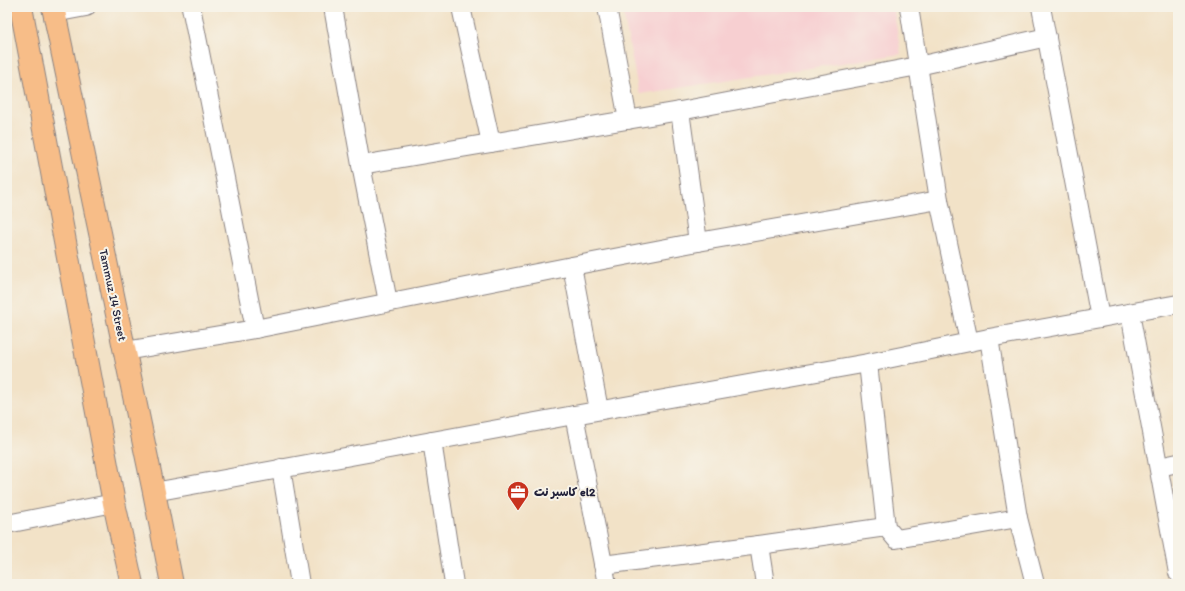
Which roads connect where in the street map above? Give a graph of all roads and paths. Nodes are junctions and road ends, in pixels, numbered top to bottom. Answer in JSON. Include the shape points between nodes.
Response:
{"nodes":[{"id":1,"x":21,"y":7,"type":"edge"},
{"id":2,"x":86,"y":7,"type":"edge"},
{"id":3,"x":191,"y":7,"type":"edge"},
{"id":4,"x":333,"y":7,"type":"edge"},
{"id":5,"x":461,"y":7,"type":"edge"},
{"id":6,"x":607,"y":7,"type":"edge"},
{"id":7,"x":909,"y":7,"type":"edge"},
{"id":8,"x":1041,"y":7,"type":"edge"},
{"id":9,"x":54,"y":10,"type":"edge"},
{"id":10,"x":1047,"y":37,"type":"junction"},
{"id":11,"x":918,"y":66,"type":"junction"},
{"id":12,"x":680,"y":111,"type":"junction"},
{"id":13,"x":628,"y":120,"type":"junction"},
{"id":14,"x":491,"y":143,"type":"junction"},
{"id":15,"x":361,"y":165,"type":"junction"},
{"id":16,"x":939,"y":200,"type":"junction"},
{"id":17,"x":698,"y":242,"type":"junction"},
{"id":18,"x":572,"y":266,"type":"junction"},
{"id":19,"x":388,"y":302,"type":"junction"},
{"id":20,"x":1178,"y":304,"type":"edge"},
{"id":21,"x":1130,"y":313,"type":"junction"},
{"id":22,"x":1100,"y":318,"type":"junction"},
{"id":23,"x":254,"y":329,"type":"junction"},
{"id":24,"x":989,"y":338,"type":"junction"},
{"id":25,"x":969,"y":342,"type":"junction"},
{"id":26,"x":125,"y":352,"type":"junction"},
{"id":27,"x":868,"y":363,"type":"junction"},
{"id":28,"x":599,"y":410,"type":"junction"},
{"id":29,"x":574,"y":415,"type":"junction"},
{"id":30,"x":432,"y":440,"type":"junction"},
{"id":31,"x":1178,"y":463,"type":"edge"},
{"id":32,"x":1159,"y":467,"type":"junction"},
{"id":33,"x":280,"y":468,"type":"junction"},
{"id":34,"x":154,"y":492,"type":"junction"},
{"id":35,"x":114,"y":503,"type":"junction"},
{"id":36,"x":1018,"y":518,"type":"junction"},
{"id":37,"x":7,"y":524,"type":"edge"},
{"id":38,"x":886,"y":527,"type":"junction"},
{"id":39,"x":759,"y":546,"type":"junction"},
{"id":40,"x":603,"y":565,"type":"junction"},
{"id":41,"x":1178,"y":573,"type":"edge"},
{"id":42,"x":132,"y":584,"type":"edge"},
{"id":43,"x":172,"y":584,"type":"edge"},
{"id":44,"x":300,"y":584,"type":"edge"},
{"id":45,"x":454,"y":584,"type":"edge"},
{"id":46,"x":607,"y":584,"type":"edge"},
{"id":47,"x":765,"y":584,"type":"edge"},
{"id":48,"x":1035,"y":584,"type":"edge"}],
"edges":[{"from":1,"to":35,"type":"main road"},
{"from":2,"to":9,"type":"street"},
{"from":3,"to":23,"type":"street"},
{"from":4,"to":15,"type":"street"},
{"from":5,"to":14,"type":"street"},
{"from":6,"to":13,"type":"street"},
{"from":7,"to":11,"type":"street"},
{"from":8,"to":10,"type":"street"},
{"from":9,"to":26,"type":"main road","name":"Tammuz 14 Street"},
{"from":10,"to":11,"type":"street"},
{"from":10,"to":22,"type":"street"},
{"from":11,"to":12,"type":"street"},
{"from":11,"to":16,"type":"street"},
{"from":12,"to":13,"type":"street"},
{"from":12,"to":17,"type":"street"},
{"from":13,"to":14,"type":"street"},
{"from":14,"to":15,"type":"street"},
{"from":15,"to":19,"type":"street"},
{"from":16,"to":17,"type":"street"},
{"from":16,"to":25,"type":"street"},
{"from":17,"to":18,"type":"street"},
{"from":18,"to":19,"type":"street"},
{"from":18,"to":28,"type":"street"},
{"from":19,"to":23,"type":"street"},
{"from":20,"to":21,"type":"street"},
{"from":21,"to":22,"type":"street"},
{"from":21,"to":32,"type":"street"},
{"from":22,"to":24,"type":"street"},
{"from":23,"to":26,"type":"street"},
{"from":24,"to":25,"type":"street"},
{"from":24,"to":36,"type":"street"},
{"from":25,"to":27,"type":"street"},
{"from":26,"to":34,"type":"main road","name":"Tammuz 14 Street"},
{"from":27,"to":28,"type":"street"},
{"from":27,"to":38,"type":"street"},
{"from":28,"to":29,"type":"street"},
{"from":29,"to":30,"type":"street"},
{"from":29,"to":40,"type":"street"},
{"from":30,"to":33,"type":"street"},
{"from":30,"to":45,"type":"street"},
{"from":31,"to":32,"type":"street"},
{"from":32,"to":41,"type":"street"},
{"from":33,"to":34,"type":"street"},
{"from":33,"to":44,"type":"street"},
{"from":34,"to":43,"type":"main road","name":"Tammuz 14 Street"},
{"from":35,"to":37,"type":"street"},
{"from":35,"to":42,"type":"main road"},
{"from":36,"to":38,"type":"street","via":[[896,539]]},
{"from":36,"to":48,"type":"street"},
{"from":38,"to":39,"type":"street"},
{"from":39,"to":40,"type":"street"},
{"from":39,"to":47,"type":"street"},
{"from":40,"to":46,"type":"street"}]}
